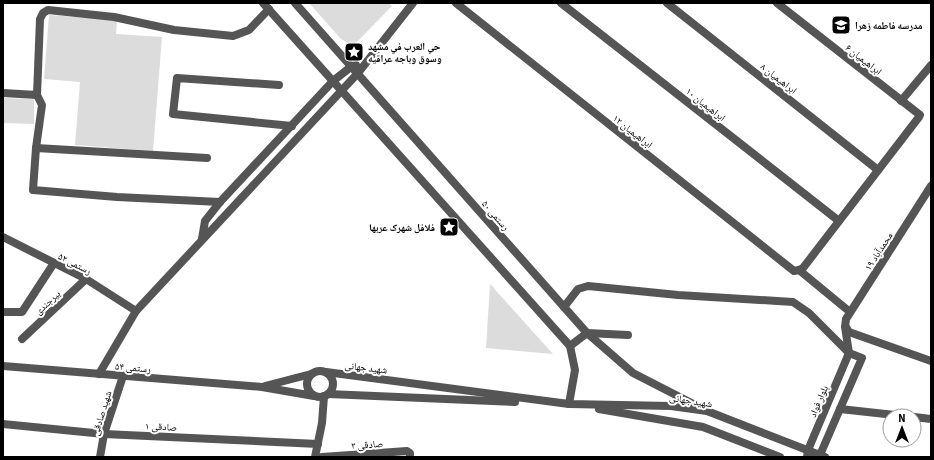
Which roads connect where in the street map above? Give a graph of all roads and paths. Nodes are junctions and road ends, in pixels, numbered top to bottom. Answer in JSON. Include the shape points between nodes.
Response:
{"nodes":[{"id":1,"x":295,"y":3,"type":"edge"},
{"id":2,"x":413,"y":3,"type":"edge"},
{"id":3,"x":456,"y":3,"type":"edge"},
{"id":4,"x":561,"y":3,"type":"edge"},
{"id":5,"x":667,"y":3,"type":"edge"},
{"id":6,"x":777,"y":3,"type":"edge"},
{"id":7,"x":266,"y":6,"type":"edge"},
{"id":8,"x":366,"y":61,"type":"junction"},
{"id":9,"x":931,"y":65,"type":"edge"},
{"id":10,"x":352,"y":66,"type":"junction"},
{"id":11,"x":358,"y":74,"type":"junction"},
{"id":12,"x":333,"y":81,"type":"junction"},
{"id":13,"x":278,"y":85,"type":"dead end"},
{"id":14,"x":341,"y":90,"type":"junction"},
{"id":15,"x":3,"y":92,"type":"edge"},
{"id":16,"x":37,"y":95,"type":"junction"},
{"id":17,"x":901,"y":101,"type":"junction"},
{"id":18,"x":292,"y":126,"type":"junction"},
{"id":19,"x":36,"y":148,"type":"junction"},
{"id":20,"x":207,"y":158,"type":"dead end"},
{"id":21,"x":878,"y":170,"type":"junction"},
{"id":22,"x":931,"y":186,"type":"edge"},
{"id":23,"x":220,"y":202,"type":"junction"},
{"id":24,"x":839,"y":221,"type":"junction"},
{"id":25,"x":3,"y":238,"type":"edge"},
{"id":26,"x":202,"y":240,"type":"junction"},
{"id":27,"x":54,"y":263,"type":"junction"},
{"id":28,"x":799,"y":270,"type":"junction"},
{"id":29,"x":86,"y":279,"type":"junction"},
{"id":30,"x":564,"y":307,"type":"junction"},
{"id":31,"x":136,"y":311,"type":"junction"},
{"id":32,"x":3,"y":312,"type":"edge"},
{"id":33,"x":850,"y":312,"type":"junction"},
{"id":34,"x":845,"y":327,"type":"junction"},
{"id":35,"x":587,"y":332,"type":"junction"},
{"id":36,"x":628,"y":334,"type":"dead end"},
{"id":37,"x":22,"y":339,"type":"dead end"},
{"id":38,"x":570,"y":346,"type":"junction"},
{"id":39,"x":850,"y":353,"type":"junction"},
{"id":40,"x":930,"y":358,"type":"edge"},
{"id":41,"x":3,"y":366,"type":"edge"},
{"id":42,"x":326,"y":372,"type":"junction"},
{"id":43,"x":99,"y":374,"type":"junction"},
{"id":44,"x":311,"y":374,"type":"junction"},
{"id":45,"x":123,"y":376,"type":"junction"},
{"id":46,"x":262,"y":387,"type":"junction"},
{"id":47,"x":326,"y":395,"type":"junction"},
{"id":48,"x":314,"y":396,"type":"junction"},
{"id":49,"x":569,"y":404,"type":"junction"},
{"id":50,"x":840,"y":409,"type":"junction"},
{"id":51,"x":707,"y":411,"type":"junction"},
{"id":52,"x":882,"y":414,"type":"edge"},
{"id":53,"x":3,"y":424,"type":"edge"},
{"id":54,"x":104,"y":434,"type":"junction"},
{"id":55,"x":318,"y":444,"type":"junction"},
{"id":56,"x":807,"y":454,"type":"edge"},
{"id":57,"x":821,"y":456,"type":"edge"},
{"id":58,"x":100,"y":457,"type":"edge"},
{"id":59,"x":315,"y":457,"type":"edge"},
{"id":60,"x":322,"y":457,"type":"edge"},
{"id":61,"x":410,"y":457,"type":"edge"},
{"id":62,"x":780,"y":457,"type":"edge"}],
"edges":[{"from":1,"to":10,"type":"street","name":"رستمی ۵۰"},
{"from":2,"to":8,"type":"street"},
{"from":3,"to":28,"type":"street","name":"ابراهیمیان ۱۲","via":[[794,271]]},
{"from":4,"to":24,"type":"street","name":"ابراهیمیان ۱۰"},
{"from":5,"to":21,"type":"street","name":"ابراهیمیان ۸"},
{"from":6,"to":17,"type":"street","name":"ابراهیمیان ۶"},
{"from":7,"to":12,"type":"street"},
{"from":7,"to":16,"type":"street","via":[[249,30],[233,36],[174,30],[114,16],[48,10],[40,19]]},
{"from":8,"to":10,"type":"street"},
{"from":8,"to":11,"type":"street"},
{"from":9,"to":17,"type":"street"},
{"from":10,"to":11,"type":"street","name":"رستمی ۵۰"},
{"from":10,"to":12,"type":"street"},
{"from":11,"to":14,"type":"street"},
{"from":11,"to":30,"type":"street","name":"رستمی ۵۰"},
{"from":12,"to":14,"type":"street"},
{"from":12,"to":18,"type":"street"},
{"from":13,"to":18,"type":"street","via":[[177,78],[173,114]]},
{"from":14,"to":26,"type":"street"},
{"from":14,"to":38,"type":"street"},
{"from":15,"to":16,"type":"street"},
{"from":16,"to":19,"type":"street","via":[[42,105]]},
{"from":17,"to":21,"type":"street","name":"ابراهیمیان ۶","via":[[920,115]]},
{"from":18,"to":23,"type":"street"},
{"from":19,"to":20,"type":"street"},
{"from":19,"to":23,"type":"street","via":[[33,190]]},
{"from":21,"to":24,"type":"street"},
{"from":22,"to":33,"type":"street","name":"محمدآباد ۱۹"},
{"from":23,"to":26,"type":"street","via":[[205,221]]},
{"from":24,"to":28,"type":"street"},
{"from":25,"to":27,"type":"street","name":"رستمی ۵۲"},
{"from":26,"to":31,"type":"street"},
{"from":27,"to":29,"type":"street","name":"رستمی ۵۲"},
{"from":27,"to":32,"type":"street","via":[[22,312]]},
{"from":28,"to":33,"type":"street","name":"ابراهیمیان ۱۲"},
{"from":29,"to":31,"type":"street","name":"رستمی ۵۲"},
{"from":29,"to":37,"type":"street","name":"بیرجندی"},
{"from":30,"to":35,"type":"street","name":"رستمی ۵۰"},
{"from":30,"to":39,"type":"street","via":[[578,289],[588,286],[793,302],[809,313]]},
{"from":31,"to":43,"type":"street"},
{"from":33,"to":34,"type":"street","name":"محمدآباد ۱۹"},
{"from":34,"to":39,"type":"street"},
{"from":34,"to":40,"type":"street","via":[[849,332]]},
{"from":35,"to":36,"type":"street"},
{"from":35,"to":38,"type":"street"},
{"from":35,"to":51,"type":"street","name":"رستمی ۵۰","via":[[633,373]]},
{"from":38,"to":49,"type":"street","via":[[575,370]]},
{"from":39,"to":50,"type":"street","via":[[862,358]]},
{"from":39,"to":56,"type":"street","name":"بلوار فواد"},
{"from":41,"to":43,"type":"street","name":"رستمی ۵۴"},
{"from":42,"to":44,"type":"street","via":[[316,371]]},
{"from":42,"to":47,"type":"street","via":[[332,380],[332,390]]},
{"from":42,"to":49,"type":"street","name":"شهید جهانی"},
{"from":43,"to":45,"type":"street","name":"رستمی ۵۴"},
{"from":44,"to":46,"type":"street","name":"رستمی ۵۴"},
{"from":44,"to":48,"type":"street","via":[[306,383]]},
{"from":45,"to":46,"type":"street","name":"رستمی ۵۴"},
{"from":45,"to":54,"type":"street","name":"شهید صادقی"},
{"from":46,"to":48,"type":"street","name":"رستمی ۵۴"},
{"from":47,"to":48,"type":"street"},
{"from":47,"to":49,"type":"street","name":"شهید جهانی"},
{"from":47,"to":55,"type":"street"},
{"from":49,"to":51,"type":"street","name":"شهید جهانی","via":[[671,406]]},
{"from":49,"to":62,"type":"street","name":"شهید جهانی","via":[[703,427]]},
{"from":50,"to":52,"type":"street"},
{"from":50,"to":57,"type":"street"},
{"from":51,"to":56,"type":"street","name":"شهید جهانی"},
{"from":53,"to":54,"type":"street","name":"صادقی ۱"},
{"from":54,"to":55,"type":"street","name":"صادقی ۱"},
{"from":54,"to":58,"type":"street","name":"شهید صادقی"},
{"from":55,"to":59,"type":"street"},
{"from":56,"to":57,"type":"street","name":"شهید جهانی"},
{"from":60,"to":61,"type":"street","name":"صادقی ۲","via":[[407,451],[410,452]]}]}
